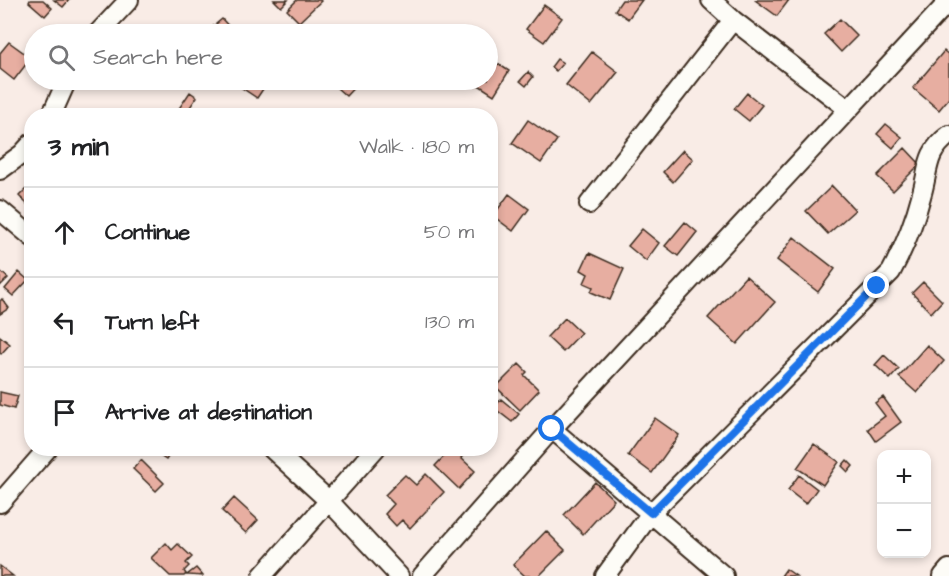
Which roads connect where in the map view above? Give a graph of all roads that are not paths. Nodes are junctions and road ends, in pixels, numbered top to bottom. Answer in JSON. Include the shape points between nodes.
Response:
{"nodes":[{"id":1,"x":129,"y":0,"type":"edge"},
{"id":2,"x":711,"y":0,"type":"edge"},
{"id":3,"x":949,"y":1,"type":"edge"},
{"id":4,"x":734,"y":20,"type":"junction"},
{"id":5,"x":106,"y":24,"type":"edge"},
{"id":6,"x":63,"y":90,"type":"edge"},
{"id":7,"x":55,"y":108,"type":"edge"},
{"id":8,"x":848,"y":109,"type":"junction"},
{"id":9,"x":949,"y":135,"type":"edge"},
{"id":10,"x":24,"y":152,"type":"edge"},
{"id":11,"x":0,"y":170,"type":"edge"},
{"id":12,"x":589,"y":204,"type":"dead end"},
{"id":13,"x":0,"y":210,"type":"edge"},
{"id":14,"x":24,"y":230,"type":"edge"},
{"id":15,"x":552,"y":429,"type":"junction"},
{"id":16,"x":41,"y":456,"type":"edge"},
{"id":17,"x":280,"y":456,"type":"edge"},
{"id":18,"x":369,"y":456,"type":"edge"},
{"id":19,"x":328,"y":500,"type":"junction"},
{"id":20,"x":0,"y":503,"type":"edge"},
{"id":21,"x":651,"y":513,"type":"junction"},
{"id":22,"x":949,"y":569,"type":"edge"},
{"id":23,"x":262,"y":576,"type":"edge"},
{"id":24,"x":399,"y":576,"type":"edge"},
{"id":25,"x":422,"y":576,"type":"edge"},
{"id":26,"x":605,"y":576,"type":"edge"},
{"id":27,"x":724,"y":576,"type":"edge"},
{"id":28,"x":943,"y":576,"type":"edge"}],
"edges":[{"from":1,"to":5,"type":"street"},
{"from":2,"to":4,"type":"street"},
{"from":3,"to":8,"type":"street"},
{"from":4,"to":8,"type":"street"},
{"from":4,"to":12,"type":"street"},
{"from":6,"to":7,"type":"street"},
{"from":8,"to":15,"type":"street"},
{"from":9,"to":21,"type":"street","via":[[931,155],[922,193],[891,272]]},
{"from":10,"to":11,"type":"street"},
{"from":13,"to":14,"type":"street"},
{"from":15,"to":21,"type":"street"},
{"from":15,"to":25,"type":"street"},
{"from":16,"to":20,"type":"street"},
{"from":17,"to":19,"type":"street"},
{"from":18,"to":19,"type":"street"},
{"from":19,"to":23,"type":"street"},
{"from":19,"to":24,"type":"street"},
{"from":21,"to":26,"type":"street"},
{"from":21,"to":27,"type":"street"},
{"from":22,"to":28,"type":"street"}]}
